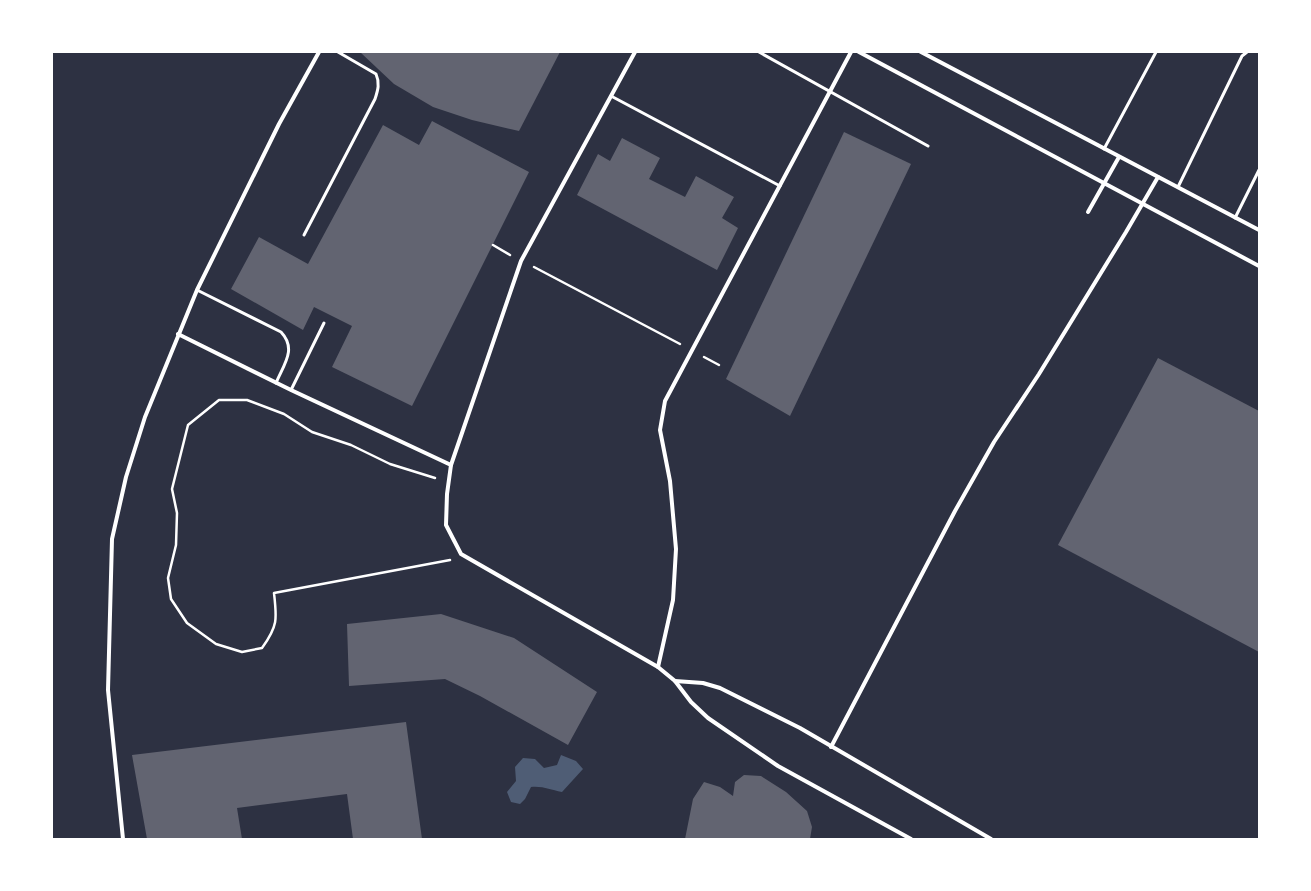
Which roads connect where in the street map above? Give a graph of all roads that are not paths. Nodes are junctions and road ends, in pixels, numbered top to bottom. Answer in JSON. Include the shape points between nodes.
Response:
{"nodes":[{"id":1,"x":319,"y":52,"type":"edge"},
{"id":2,"x":338,"y":52,"type":"edge"},
{"id":3,"x":635,"y":52,"type":"edge"},
{"id":4,"x":759,"y":52,"type":"edge"},
{"id":5,"x":851,"y":52,"type":"edge"},
{"id":6,"x":859,"y":52,"type":"edge"},
{"id":7,"x":921,"y":52,"type":"edge"},
{"id":8,"x":1156,"y":52,"type":"edge"},
{"id":9,"x":1247,"y":52,"type":"edge"},
{"id":10,"x":830,"y":90,"type":"junction"},
{"id":11,"x":611,"y":96,"type":"junction"},
{"id":12,"x":928,"y":146,"type":"dead end"},
{"id":13,"x":1104,"y":149,"type":"junction"},
{"id":14,"x":1119,"y":156,"type":"junction"},
{"id":15,"x":1259,"y":170,"type":"edge"},
{"id":16,"x":1158,"y":177,"type":"junction"},
{"id":17,"x":1104,"y":184,"type":"junction"},
{"id":18,"x":780,"y":186,"type":"junction"},
{"id":19,"x":1178,"y":187,"type":"junction"},
{"id":20,"x":1142,"y":204,"type":"junction"},
{"id":21,"x":1088,"y":212,"type":"dead end"},
{"id":22,"x":1235,"y":218,"type":"junction"},
{"id":23,"x":1259,"y":230,"type":"edge"},
{"id":24,"x":304,"y":235,"type":"dead end"},
{"id":25,"x":1259,"y":266,"type":"edge"},
{"id":26,"x":197,"y":290,"type":"junction"},
{"id":27,"x":324,"y":323,"type":"dead end"},
{"id":28,"x":178,"y":334,"type":"junction"},
{"id":29,"x":276,"y":383,"type":"junction"},
{"id":30,"x":291,"y":390,"type":"junction"},
{"id":31,"x":451,"y":465,"type":"junction"},
{"id":32,"x":658,"y":667,"type":"junction"},
{"id":33,"x":675,"y":681,"type":"junction"},
{"id":34,"x":830,"y":747,"type":"junction"},
{"id":35,"x":123,"y":839,"type":"edge"},
{"id":36,"x":911,"y":839,"type":"edge"},
{"id":37,"x":992,"y":839,"type":"edge"}],
"edges":[{"from":1,"to":26,"type":"street","via":[[279,124]]},
{"from":2,"to":24,"type":"lane","via":[[376,74],[378,87],[375,99]]},
{"from":3,"to":11,"type":"street"},
{"from":4,"to":10,"type":"lane"},
{"from":5,"to":10,"type":"street"},
{"from":6,"to":17,"type":"street"},
{"from":7,"to":13,"type":"street"},
{"from":8,"to":13,"type":"lane"},
{"from":9,"to":19,"type":"lane","via":[[1242,56]]},
{"from":10,"to":12,"type":"lane"},
{"from":10,"to":18,"type":"street"},
{"from":11,"to":18,"type":"lane"},
{"from":11,"to":31,"type":"street","via":[[521,260]]},
{"from":13,"to":14,"type":"street"},
{"from":14,"to":16,"type":"street"},
{"from":14,"to":17,"type":"street"},
{"from":15,"to":22,"type":"lane"},
{"from":16,"to":19,"type":"street"},
{"from":16,"to":20,"type":"street"},
{"from":17,"to":20,"type":"street"},
{"from":17,"to":21,"type":"street"},
{"from":18,"to":32,"type":"street","via":[[665,401],[661,416],[660,430],[670,481],[676,549],[673,600]]},
{"from":19,"to":22,"type":"street"},
{"from":20,"to":25,"type":"street"},
{"from":20,"to":34,"type":"street","via":[[1039,374],[994,442]]},
{"from":22,"to":23,"type":"street"},
{"from":26,"to":28,"type":"street"},
{"from":26,"to":29,"type":"lane","via":[[281,332],[288,339],[289,352]]},
{"from":27,"to":30,"type":"lane"},
{"from":28,"to":29,"type":"street"},
{"from":28,"to":35,"type":"street","via":[[145,417],[126,477],[112,539],[108,690]]},
{"from":29,"to":30,"type":"street"},
{"from":30,"to":31,"type":"street"},
{"from":31,"to":32,"type":"street","via":[[446,524],[461,554]]},
{"from":32,"to":33,"type":"street"},
{"from":33,"to":34,"type":"street","via":[[703,683],[720,688],[800,728]]},
{"from":33,"to":36,"type":"street","via":[[691,702],[708,718],[778,766]]},
{"from":34,"to":37,"type":"street"}]}
